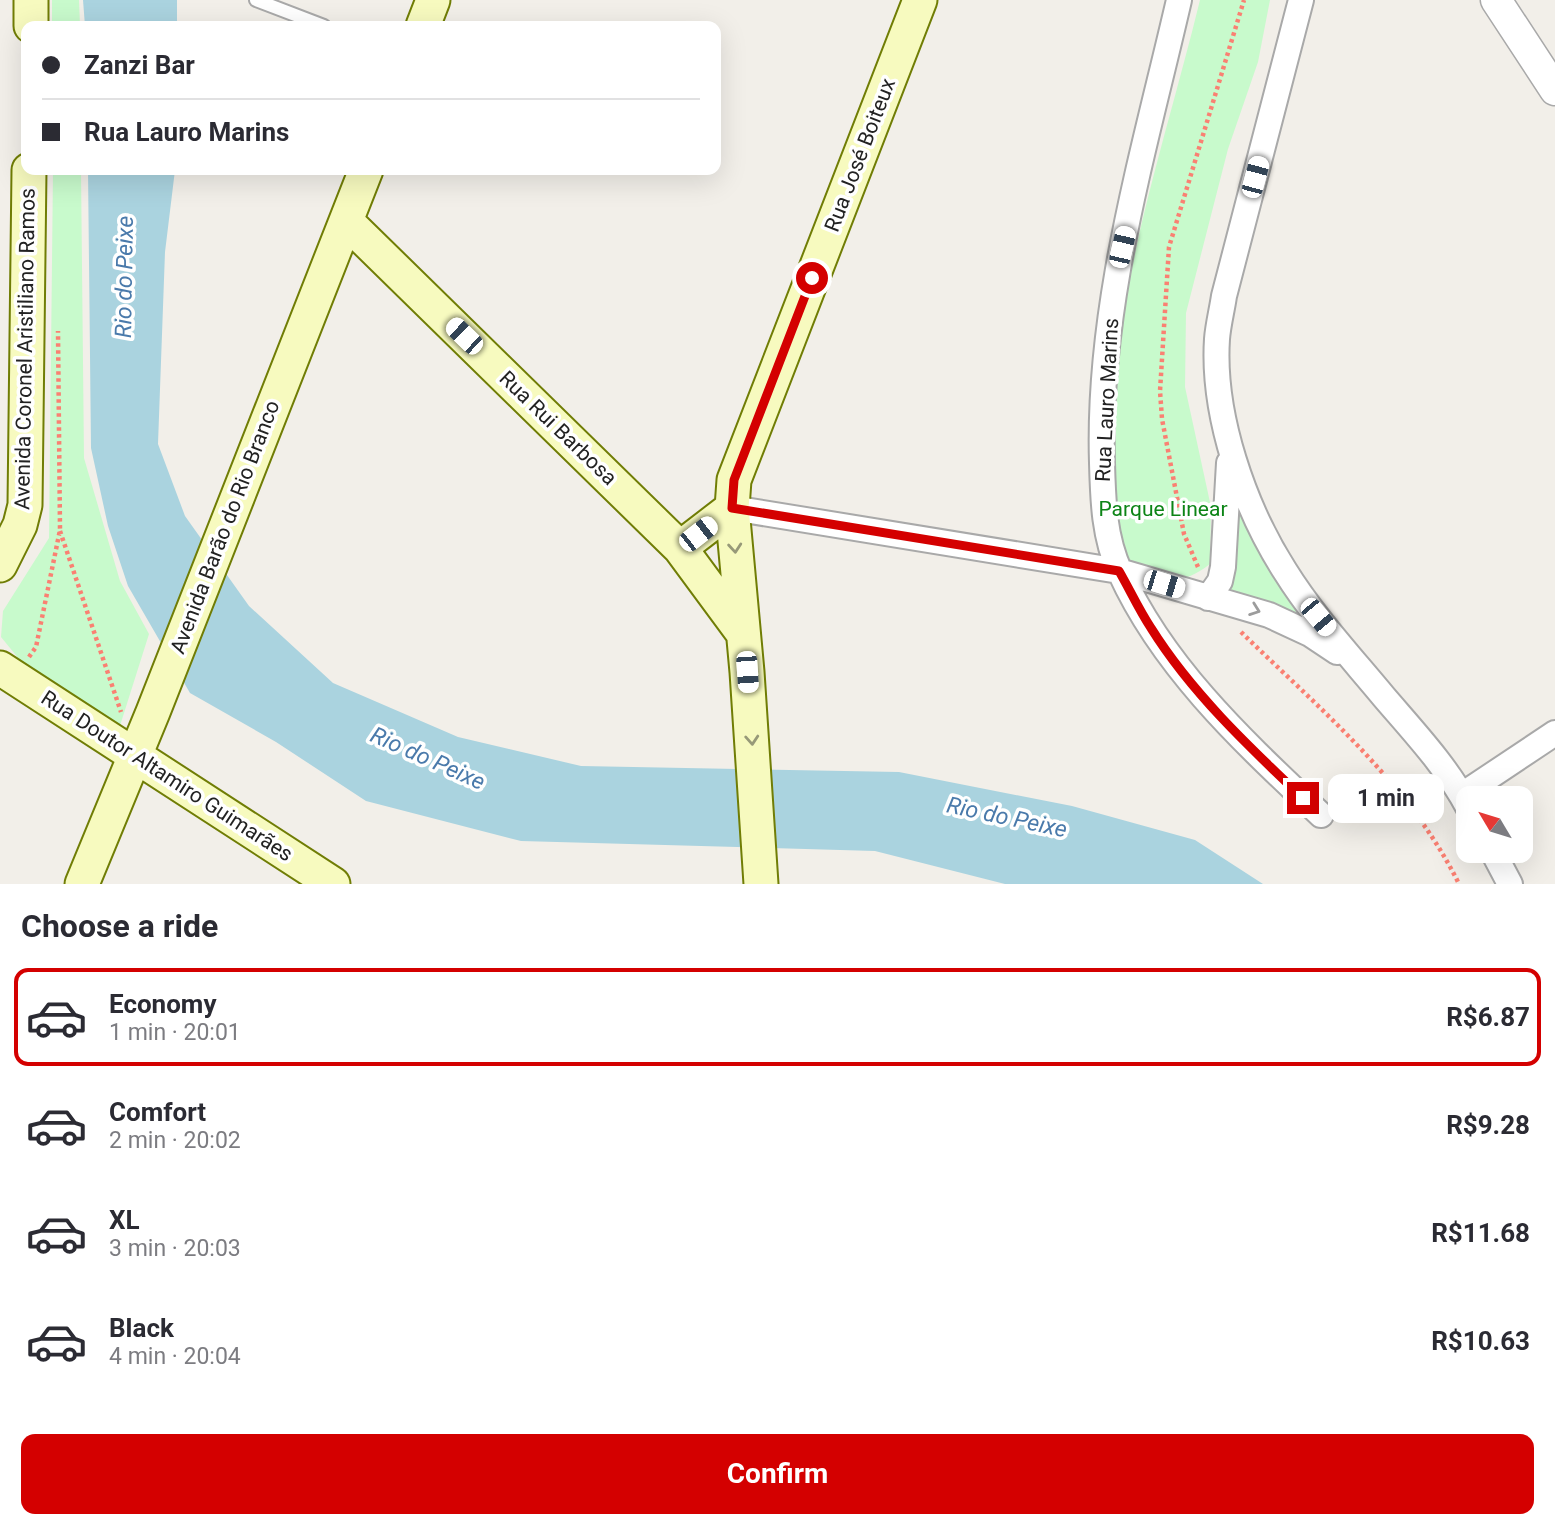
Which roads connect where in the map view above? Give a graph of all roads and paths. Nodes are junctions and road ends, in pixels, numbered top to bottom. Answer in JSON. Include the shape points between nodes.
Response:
{"nodes":[{"id":1,"x":31,"y":0,"type":"edge"},
{"id":2,"x":257,"y":0,"type":"edge"},
{"id":3,"x":433,"y":0,"type":"edge"},
{"id":4,"x":920,"y":0,"type":"edge"},
{"id":5,"x":1179,"y":0,"type":"edge"},
{"id":6,"x":1301,"y":0,"type":"edge"},
{"id":7,"x":1496,"y":0,"type":"edge"},
{"id":8,"x":31,"y":21,"type":"edge"},
{"id":9,"x":311,"y":21,"type":"edge"},
{"id":10,"x":425,"y":21,"type":"edge"},
{"id":11,"x":1555,"y":90,"type":"edge"},
{"id":12,"x":29,"y":175,"type":"edge"},
{"id":13,"x":364,"y":175,"type":"edge"},
{"id":14,"x":346,"y":221,"type":"junction"},
{"id":15,"x":58,"y":322,"type":"dead end"},
{"id":16,"x":1230,"y":449,"type":"junction"},
{"id":17,"x":732,"y":508,"type":"junction"},
{"id":18,"x":60,"y":530,"type":"junction"},
{"id":19,"x":680,"y":548,"type":"junction"},
{"id":20,"x":0,"y":565,"type":"edge"},
{"id":21,"x":1119,"y":571,"type":"junction"},
{"id":22,"x":1208,"y":598,"type":"junction"},
{"id":23,"x":743,"y":634,"type":"junction"},
{"id":24,"x":1359,"y":666,"type":"junction"},
{"id":25,"x":8,"y":673,"type":"edge"},
{"id":26,"x":1555,"y":733,"type":"edge"},
{"id":27,"x":135,"y":755,"type":"junction"},
{"id":28,"x":1485,"y":786,"type":"edge"},
{"id":29,"x":1456,"y":789,"type":"edge"},
{"id":30,"x":1321,"y":815,"type":"dead end"},
{"id":31,"x":1499,"y":863,"type":"edge"},
{"id":32,"x":760,"y":869,"type":"edge"},
{"id":33,"x":82,"y":884,"type":"edge"},
{"id":34,"x":333,"y":884,"type":"edge"},
{"id":35,"x":1510,"y":884,"type":"edge"}],
"edges":[{"from":1,"to":8,"type":"main road"},
{"from":2,"to":9,"type":"lane"},
{"from":3,"to":10,"type":"main road"},
{"from":4,"to":17,"type":"main road","name":"Rua José Boiteux","via":[[734,480]]},
{"from":5,"to":21,"type":"street","name":"Rua Lauro Marins","via":[[1108,327],[1101,435],[1103,517]]},
{"from":6,"to":16,"type":"street","via":[[1227,284],[1217,339],[1223,420]]},
{"from":7,"to":11,"type":"street"},
{"from":12,"to":20,"type":"main road","name":"Avenida Coronel Aristiliano Ramos","via":[[25,505]]},
{"from":13,"to":14,"type":"main road","name":"Avenida Barão do Rio Branco"},
{"from":14,"to":19,"type":"main road","name":"Rua Rui Barbosa"},
{"from":14,"to":27,"type":"main road","name":"Avenida Barão do Rio Branco"},
{"from":15,"to":18,"type":"path"},
{"from":16,"to":22,"type":"street","via":[[1223,567]]},
{"from":16,"to":24,"type":"street","via":[[1258,523],[1284,570]]},
{"from":17,"to":19,"type":"main road"},
{"from":17,"to":21,"type":"street"},
{"from":17,"to":23,"type":"main road","name":"Rua José Boiteux","one_way":true},
{"from":18,"to":25,"type":"path","via":[[36,647]]},
{"from":18,"to":27,"type":"path"},
{"from":19,"to":23,"type":"main road","name":"Rua Rui Barbosa"},
{"from":21,"to":22,"type":"street"},
{"from":21,"to":30,"type":"street","name":"Rua Lauro Marins","via":[[1151,629],[1210,705]]},
{"from":22,"to":24,"type":"street","one_way":true,"via":[[1269,615],[1310,634]]},
{"from":23,"to":32,"type":"main road","name":"Rua José Boiteux","one_way":true},
{"from":24,"to":29,"type":"street"},
{"from":25,"to":27,"type":"main road","name":"Rua Doutor Altamiro Guimarães"},
{"from":26,"to":28,"type":"street"},
{"from":27,"to":33,"type":"main road","name":"Avenida Barão do Rio Branco"},
{"from":27,"to":34,"type":"main road","name":"Rua Doutor Altamiro Guimarães"},
{"from":31,"to":35,"type":"street"}]}
